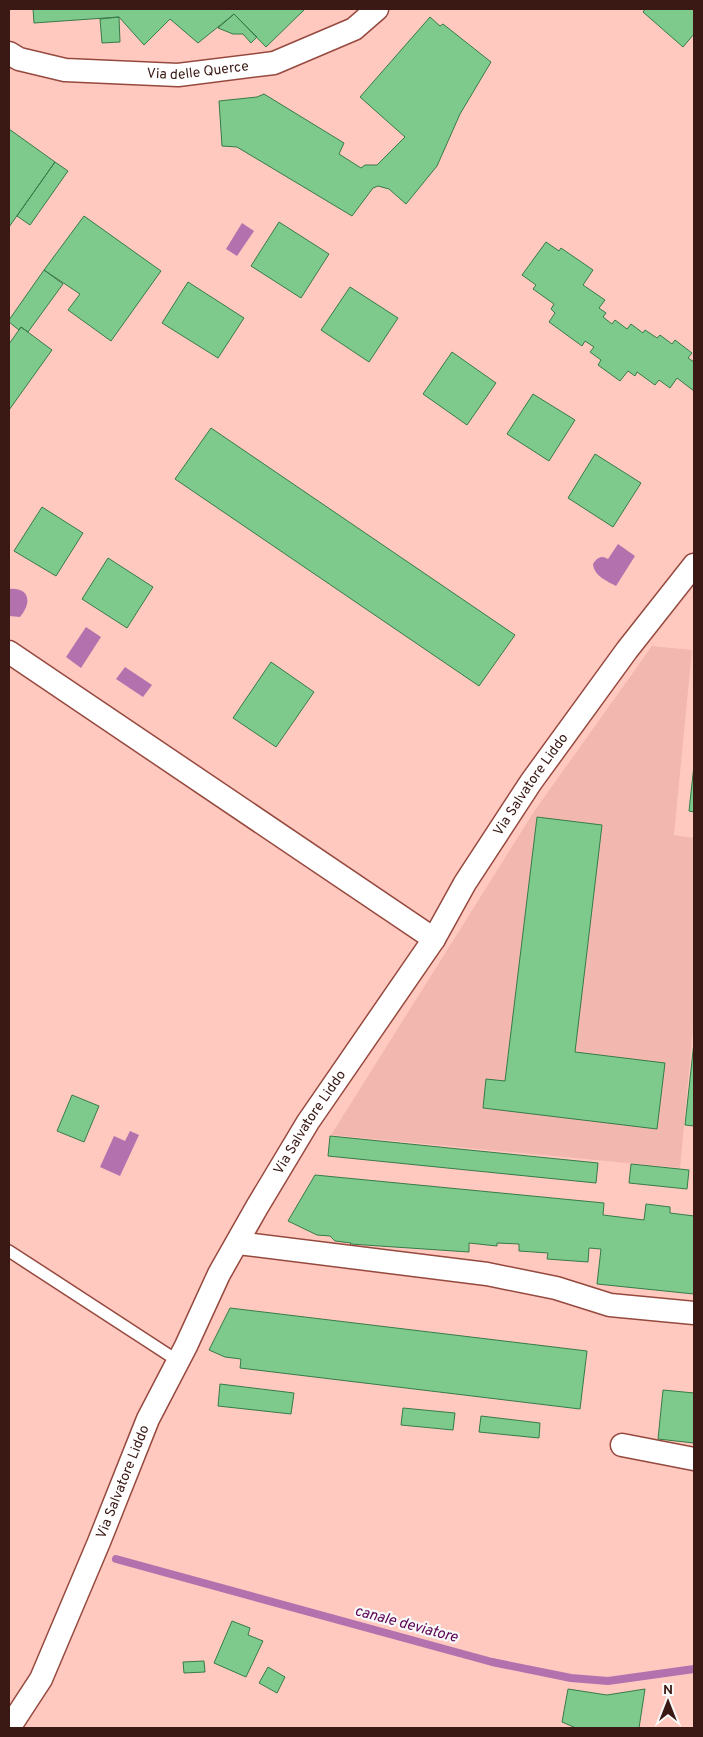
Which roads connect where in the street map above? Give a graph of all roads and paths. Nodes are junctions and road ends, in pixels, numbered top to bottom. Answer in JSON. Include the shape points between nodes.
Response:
{"nodes":[{"id":1,"x":377,"y":9,"type":"edge"},
{"id":2,"x":9,"y":53,"type":"edge"},
{"id":3,"x":694,"y":565,"type":"edge"},
{"id":4,"x":9,"y":652,"type":"edge"},
{"id":5,"x":434,"y":939,"type":"junction"},
{"id":6,"x":238,"y":1243,"type":"junction"},
{"id":7,"x":9,"y":1251,"type":"edge"},
{"id":8,"x":694,"y":1313,"type":"edge"},
{"id":9,"x":178,"y":1361,"type":"junction"},
{"id":10,"x":622,"y":1445,"type":"dead end"},
{"id":11,"x":694,"y":1459,"type":"edge"},
{"id":12,"x":9,"y":1728,"type":"edge"}],
"edges":[{"from":1,"to":2,"type":"street","name":"Via delle Querce","via":[[354,29],[274,63],[188,74],[65,70],[19,59]]},
{"from":3,"to":5,"type":"street","name":"Via Salvatore Liddo","via":[[626,650],[531,782],[465,883]]},
{"from":4,"to":5,"type":"street"},
{"from":5,"to":6,"type":"street","name":"Via Salvatore Liddo","via":[[308,1122]]},
{"from":6,"to":8,"type":"street","via":[[487,1274],[556,1288],[610,1305]]},
{"from":6,"to":9,"type":"street","name":"Via Salvatore Liddo","via":[[219,1274]]},
{"from":7,"to":9,"type":"lane"},
{"from":9,"to":12,"type":"street","name":"Via Salvatore Liddo","via":[[148,1419],[41,1679]]},
{"from":10,"to":11,"type":"street"}]}
